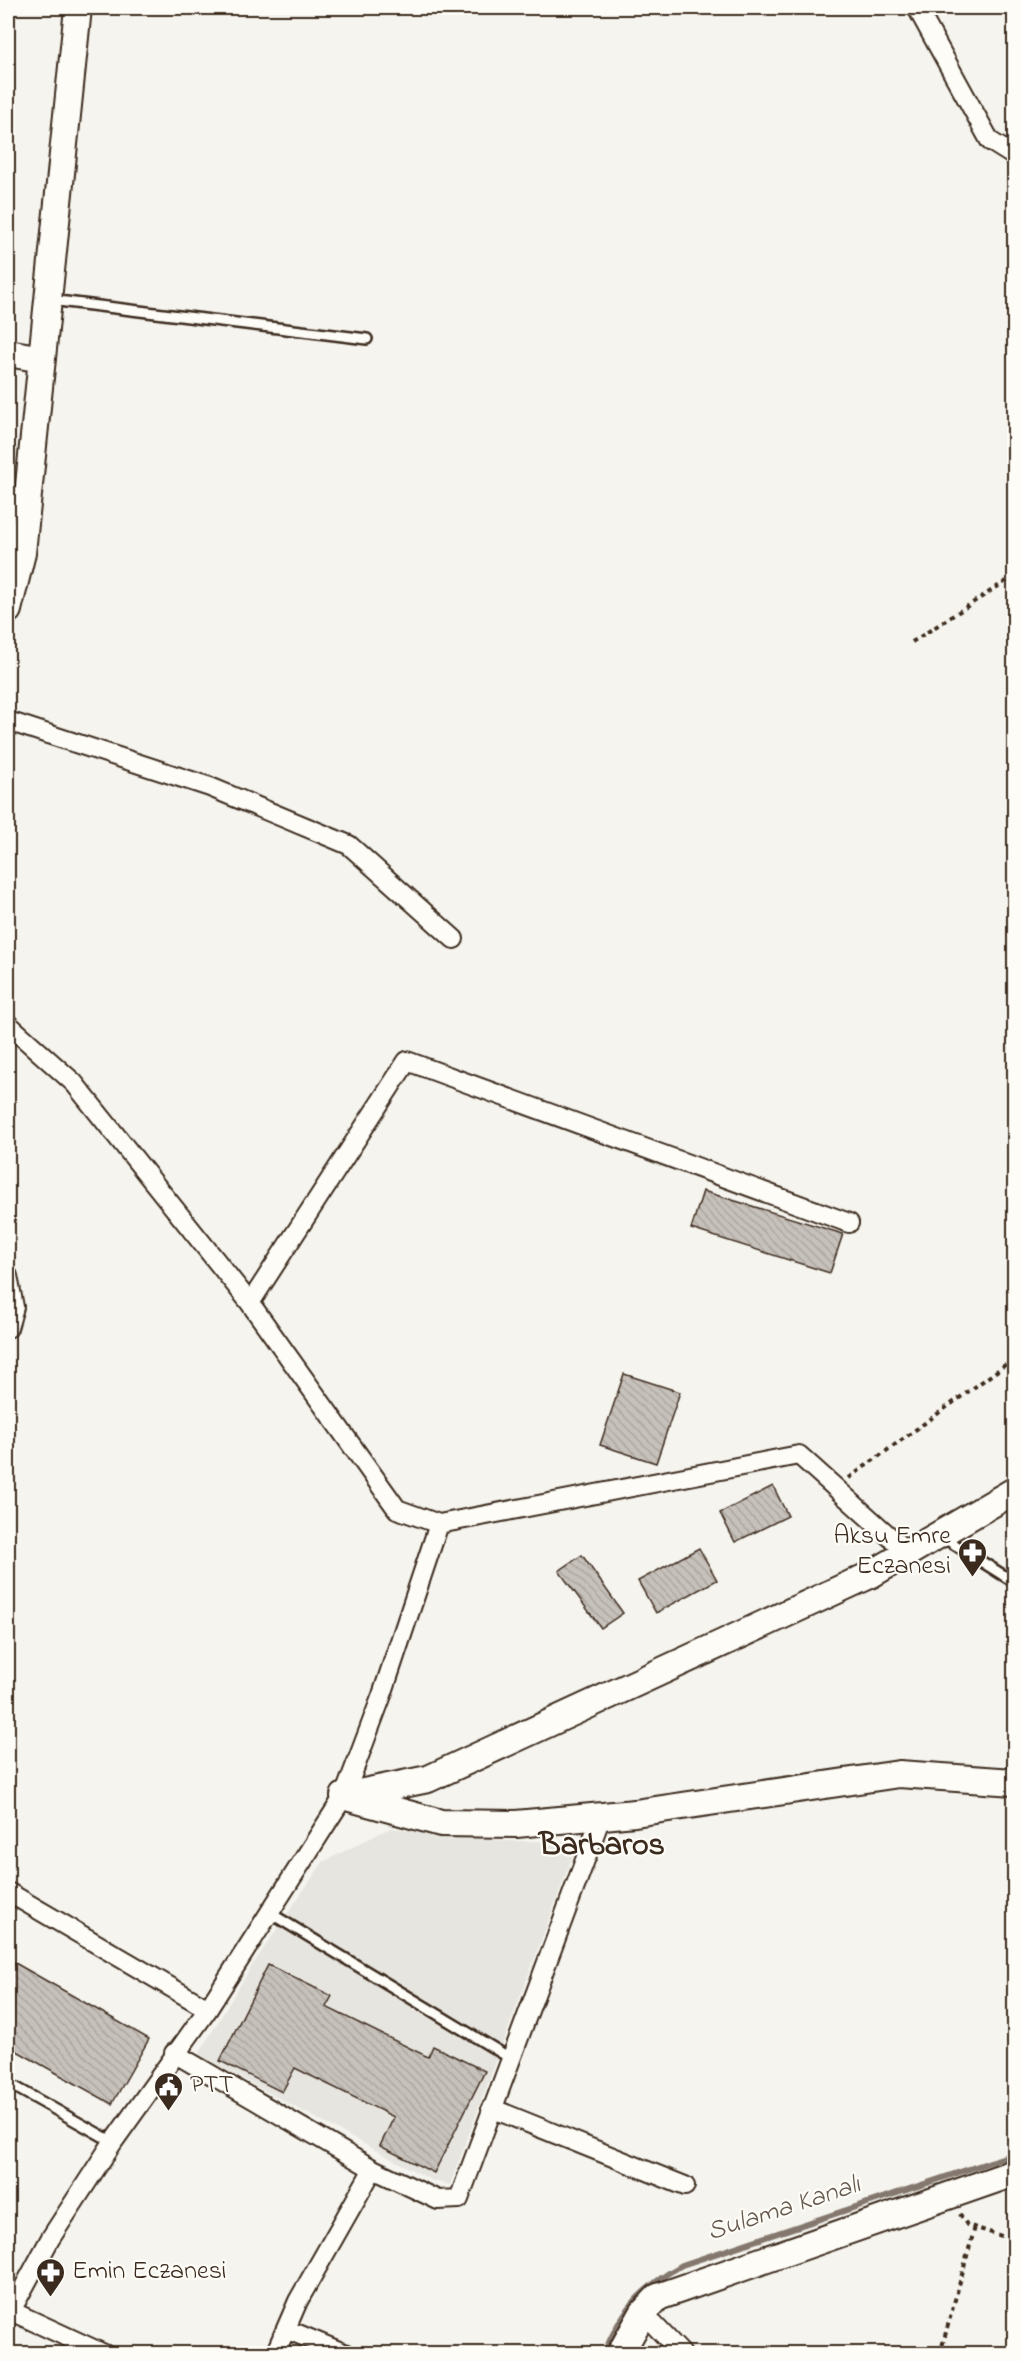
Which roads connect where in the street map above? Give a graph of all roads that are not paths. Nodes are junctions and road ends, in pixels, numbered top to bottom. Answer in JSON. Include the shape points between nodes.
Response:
{"nodes":[{"id":1,"x":78,"y":8,"type":"edge"},
{"id":2,"x":917,"y":8,"type":"edge"},
{"id":3,"x":1014,"y":156,"type":"edge"},
{"id":4,"x":48,"y":300,"type":"junction"},
{"id":5,"x":367,"y":339,"type":"dead end"},
{"id":6,"x":8,"y":352,"type":"edge"},
{"id":7,"x":42,"y":359,"type":"junction"},
{"id":8,"x":8,"y":610,"type":"edge"},
{"id":9,"x":8,"y":721,"type":"edge"},
{"id":10,"x":454,"y":939,"type":"dead end"},
{"id":11,"x":8,"y":1024,"type":"edge"},
{"id":12,"x":849,"y":1223,"type":"dead end"},
{"id":13,"x":8,"y":1276,"type":"edge"},
{"id":14,"x":250,"y":1303,"type":"junction"},
{"id":15,"x":8,"y":1328,"type":"edge"},
{"id":16,"x":1014,"y":1491,"type":"edge"},
{"id":17,"x":439,"y":1524,"type":"junction"},
{"id":18,"x":939,"y":1535,"type":"junction"},
{"id":19,"x":908,"y":1553,"type":"junction"},
{"id":20,"x":1014,"y":1582,"type":"edge"},
{"id":21,"x":1014,"y":1782,"type":"edge"},
{"id":22,"x":344,"y":1796,"type":"junction"},
{"id":23,"x":601,"y":1817,"type":"junction"},
{"id":24,"x":8,"y":1892,"type":"edge"},
{"id":25,"x":270,"y":1913,"type":"junction"},
{"id":26,"x":208,"y":2009,"type":"junction"},
{"id":27,"x":174,"y":2054,"type":"junction"},
{"id":28,"x":510,"y":2058,"type":"junction"},
{"id":29,"x":8,"y":2083,"type":"edge"},
{"id":30,"x":491,"y":2108,"type":"junction"},
{"id":31,"x":113,"y":2142,"type":"junction"},
{"id":32,"x":373,"y":2169,"type":"junction"},
{"id":33,"x":1014,"y":2173,"type":"edge"},
{"id":34,"x":685,"y":2186,"type":"dead end"},
{"id":35,"x":643,"y":2313,"type":"junction"},
{"id":36,"x":286,"y":2329,"type":"junction"},
{"id":37,"x":104,"y":2354,"type":"edge"},
{"id":38,"x":275,"y":2354,"type":"edge"},
{"id":39,"x":346,"y":2354,"type":"edge"},
{"id":40,"x":620,"y":2354,"type":"edge"},
{"id":41,"x":682,"y":2354,"type":"edge"}],
"edges":[{"from":1,"to":4,"type":"street"},
{"from":2,"to":3,"type":"street","via":[[990,141]]},
{"from":4,"to":5,"type":"lane"},
{"from":4,"to":7,"type":"street"},
{"from":6,"to":7,"type":"street"},
{"from":7,"to":8,"type":"street","via":[[22,553]]},
{"from":9,"to":10,"type":"street","via":[[210,787],[349,845]]},
{"from":11,"to":14,"type":"street","via":[[74,1083]]},
{"from":12,"to":14,"type":"street","via":[[407,1061]]},
{"from":13,"to":15,"type":"street","via":[[14,1307]]},
{"from":14,"to":17,"type":"street","via":[[398,1509]]},
{"from":16,"to":18,"type":"street"},
{"from":17,"to":19,"type":"street","via":[[799,1455]]},
{"from":17,"to":22,"type":"street"},
{"from":18,"to":19,"type":"street"},
{"from":18,"to":20,"type":"lane"},
{"from":19,"to":22,"type":"street","via":[[870,1575],[428,1779]]},
{"from":21,"to":23,"type":"street","via":[[899,1774]]},
{"from":22,"to":23,"type":"street","via":[[441,1822],[516,1824]]},
{"from":22,"to":25,"type":"street"},
{"from":23,"to":28,"type":"street"},
{"from":24,"to":26,"type":"street"},
{"from":25,"to":26,"type":"street"},
{"from":25,"to":28,"type":"lane"},
{"from":26,"to":27,"type":"street"},
{"from":27,"to":31,"type":"street"},
{"from":27,"to":32,"type":"street"},
{"from":28,"to":30,"type":"street"},
{"from":29,"to":31,"type":"lane"},
{"from":30,"to":32,"type":"street","via":[[459,2199],[438,2200]]},
{"from":30,"to":34,"type":"street"},
{"from":31,"to":37,"type":"street","via":[[11,2311]]},
{"from":32,"to":36,"type":"street"},
{"from":33,"to":35,"type":"street","via":[[658,2297]]},
{"from":35,"to":40,"type":"street"},
{"from":35,"to":41,"type":"street"},
{"from":36,"to":38,"type":"street"},
{"from":36,"to":39,"type":"street"}]}
